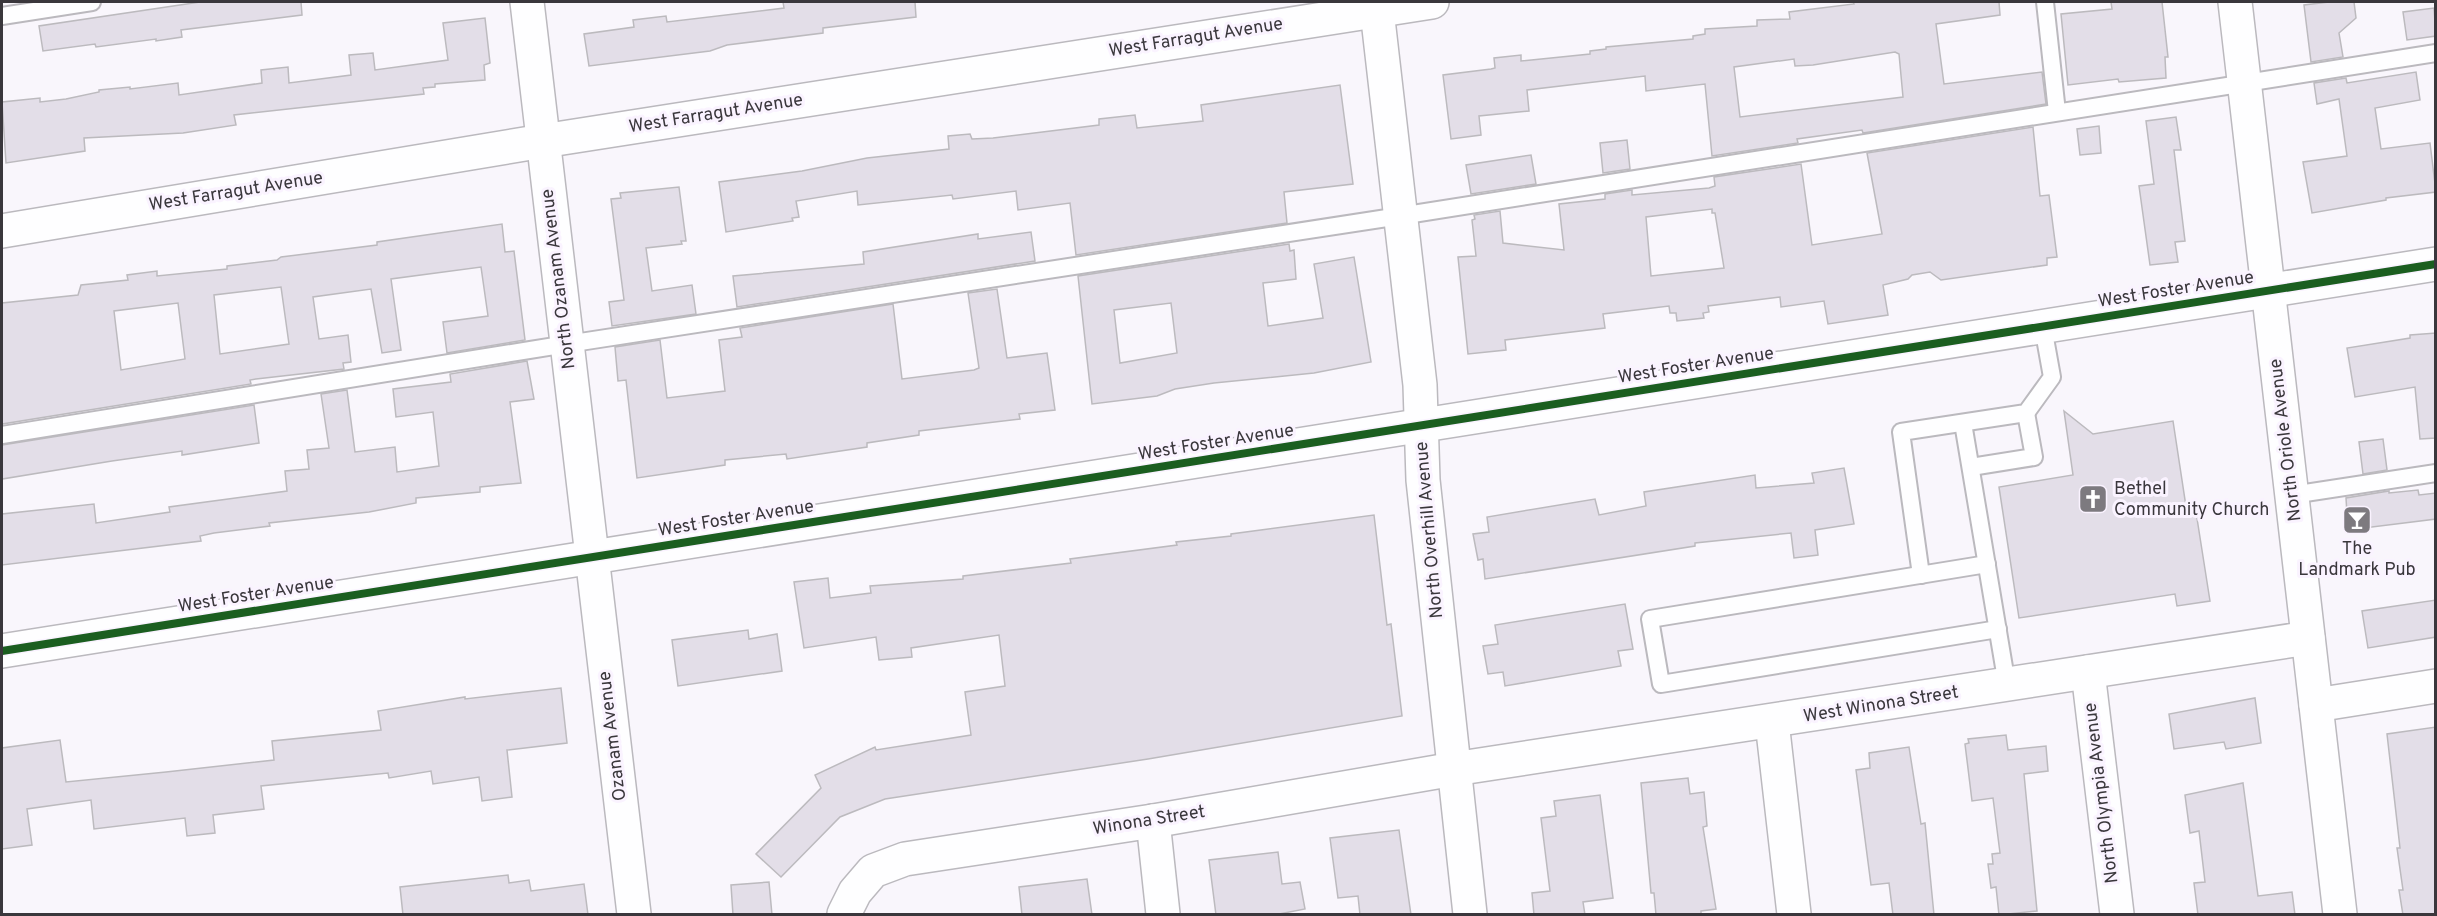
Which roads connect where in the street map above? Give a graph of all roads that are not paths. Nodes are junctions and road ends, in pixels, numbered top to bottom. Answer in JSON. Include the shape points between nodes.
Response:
{"nodes":[{"id":1,"x":92,"y":2,"type":"edge"},
{"id":2,"x":527,"y":2,"type":"edge"},
{"id":3,"x":1432,"y":2,"type":"edge"},
{"id":4,"x":2045,"y":2,"type":"edge"},
{"id":5,"x":2235,"y":2,"type":"edge"},
{"id":6,"x":1376,"y":6,"type":"edge"},
{"id":7,"x":2,"y":16,"type":"edge"},
{"id":8,"x":2436,"y":53,"type":"edge"},
{"id":9,"x":2244,"y":82,"type":"junction"},
{"id":10,"x":2057,"y":112,"type":"junction"},
{"id":11,"x":543,"y":141,"type":"junction"},
{"id":12,"x":1400,"y":216,"type":"junction"},
{"id":13,"x":2,"y":231,"type":"edge"},
{"id":14,"x":2436,"y":264,"type":"edge"},
{"id":15,"x":2268,"y":291,"type":"junction"},
{"id":16,"x":2043,"y":327,"type":"junction"},
{"id":17,"x":567,"y":344,"type":"junction"},
{"id":18,"x":2026,"y":412,"type":"junction"},
{"id":19,"x":1963,"y":423,"type":"junction"},
{"id":20,"x":1421,"y":425,"type":"junction"},
{"id":21,"x":2,"y":435,"type":"edge"},
{"id":22,"x":1971,"y":468,"type":"junction"},
{"id":23,"x":2436,"y":473,"type":"edge"},
{"id":24,"x":2292,"y":495,"type":"junction"},
{"id":25,"x":592,"y":557,"type":"junction"},
{"id":26,"x":1987,"y":564,"type":"junction"},
{"id":27,"x":1921,"y":575,"type":"junction"},
{"id":28,"x":1998,"y":629,"type":"junction"},
{"id":29,"x":2308,"y":638,"type":"junction"},
{"id":30,"x":2,"y":651,"type":"edge"},
{"id":31,"x":2088,"y":672,"type":"junction"},
{"id":32,"x":2007,"y":685,"type":"junction"},
{"id":33,"x":2436,"y":686,"type":"edge"},
{"id":34,"x":2316,"y":705,"type":"junction"},
{"id":35,"x":1772,"y":722,"type":"junction"},
{"id":36,"x":1454,"y":769,"type":"junction"},
{"id":37,"x":1153,"y":821,"type":"junction"},
{"id":38,"x":850,"y":903,"type":"edge"},
{"id":39,"x":634,"y":915,"type":"edge"},
{"id":40,"x":1163,"y":915,"type":"edge"},
{"id":41,"x":1470,"y":915,"type":"edge"},
{"id":42,"x":1794,"y":915,"type":"edge"},
{"id":43,"x":2117,"y":915,"type":"edge"},
{"id":44,"x":2340,"y":915,"type":"edge"}],
"edges":[{"from":1,"to":7,"type":"lane"},
{"from":2,"to":11,"type":"street","name":"North Ozanam Avenue"},
{"from":3,"to":6,"type":"street","name":"West Farragut Avenue"},
{"from":4,"to":10,"type":"lane"},
{"from":5,"to":9,"type":"street","name":"North Oriole Avenue"},
{"from":6,"to":11,"type":"street","name":"West Farragut Avenue"},
{"from":6,"to":12,"type":"street","name":"North Overhill Avenue"},
{"from":8,"to":9,"type":"lane"},
{"from":9,"to":10,"type":"lane"},
{"from":9,"to":15,"type":"street","name":"North Oriole Avenue"},
{"from":10,"to":12,"type":"lane"},
{"from":11,"to":13,"type":"street","name":"West Farragut Avenue"},
{"from":11,"to":17,"type":"street","name":"North Ozanam Avenue"},
{"from":12,"to":17,"type":"lane"},
{"from":12,"to":20,"type":"street","name":"North Overhill Avenue","via":[[1420,385]]},
{"from":14,"to":15,"type":"street","name":"West Foster Avenue"},
{"from":15,"to":16,"type":"street","name":"West Foster Avenue"},
{"from":15,"to":24,"type":"street","name":"North Oriole Avenue"},
{"from":16,"to":18,"type":"lane","via":[[2052,378]]},
{"from":16,"to":20,"type":"street","name":"West Foster Avenue"},
{"from":17,"to":21,"type":"lane"},
{"from":17,"to":25,"type":"street","name":"North Ozanam Avenue"},
{"from":18,"to":19,"type":"lane"},
{"from":18,"to":22,"type":"lane","via":[[2034,457]]},
{"from":19,"to":22,"type":"lane"},
{"from":19,"to":27,"type":"lane","via":[[1901,432]]},
{"from":20,"to":25,"type":"street","name":"West Foster Avenue"},
{"from":20,"to":36,"type":"street","name":"North Overhill Avenue","via":[[1423,480]]},
{"from":22,"to":26,"type":"lane"},
{"from":23,"to":24,"type":"lane"},
{"from":24,"to":29,"type":"street","name":"North Oriole Avenue"},
{"from":25,"to":30,"type":"street","name":"West Foster Avenue"},
{"from":25,"to":39,"type":"street","name":"Ozanam Avenue"},
{"from":26,"to":27,"type":"lane"},
{"from":26,"to":28,"type":"lane"},
{"from":27,"to":28,"type":"lane","via":[[1650,619],[1661,684]]},
{"from":28,"to":32,"type":"lane"},
{"from":29,"to":31,"type":"street","name":"West Winona Street"},
{"from":29,"to":34,"type":"street","name":"North Oriole Avenue"},
{"from":31,"to":32,"type":"street","name":"West Winona Street"},
{"from":31,"to":43,"type":"street","name":"North Olympia Avenue"},
{"from":32,"to":35,"type":"street","name":"West Winona Street"},
{"from":33,"to":34,"type":"street"},
{"from":34,"to":44,"type":"street","name":"North Oriole Avenue"},
{"from":35,"to":36,"type":"street","name":"West Winona Street"},
{"from":35,"to":42,"type":"street"},
{"from":36,"to":37,"type":"street","name":"Winona Street"},
{"from":36,"to":41,"type":"street","name":"North Overhill Avenue"},
{"from":37,"to":38,"type":"street","name":"Winona Street","via":[[905,859],[873,871]]},
{"from":37,"to":40,"type":"street"}]}
